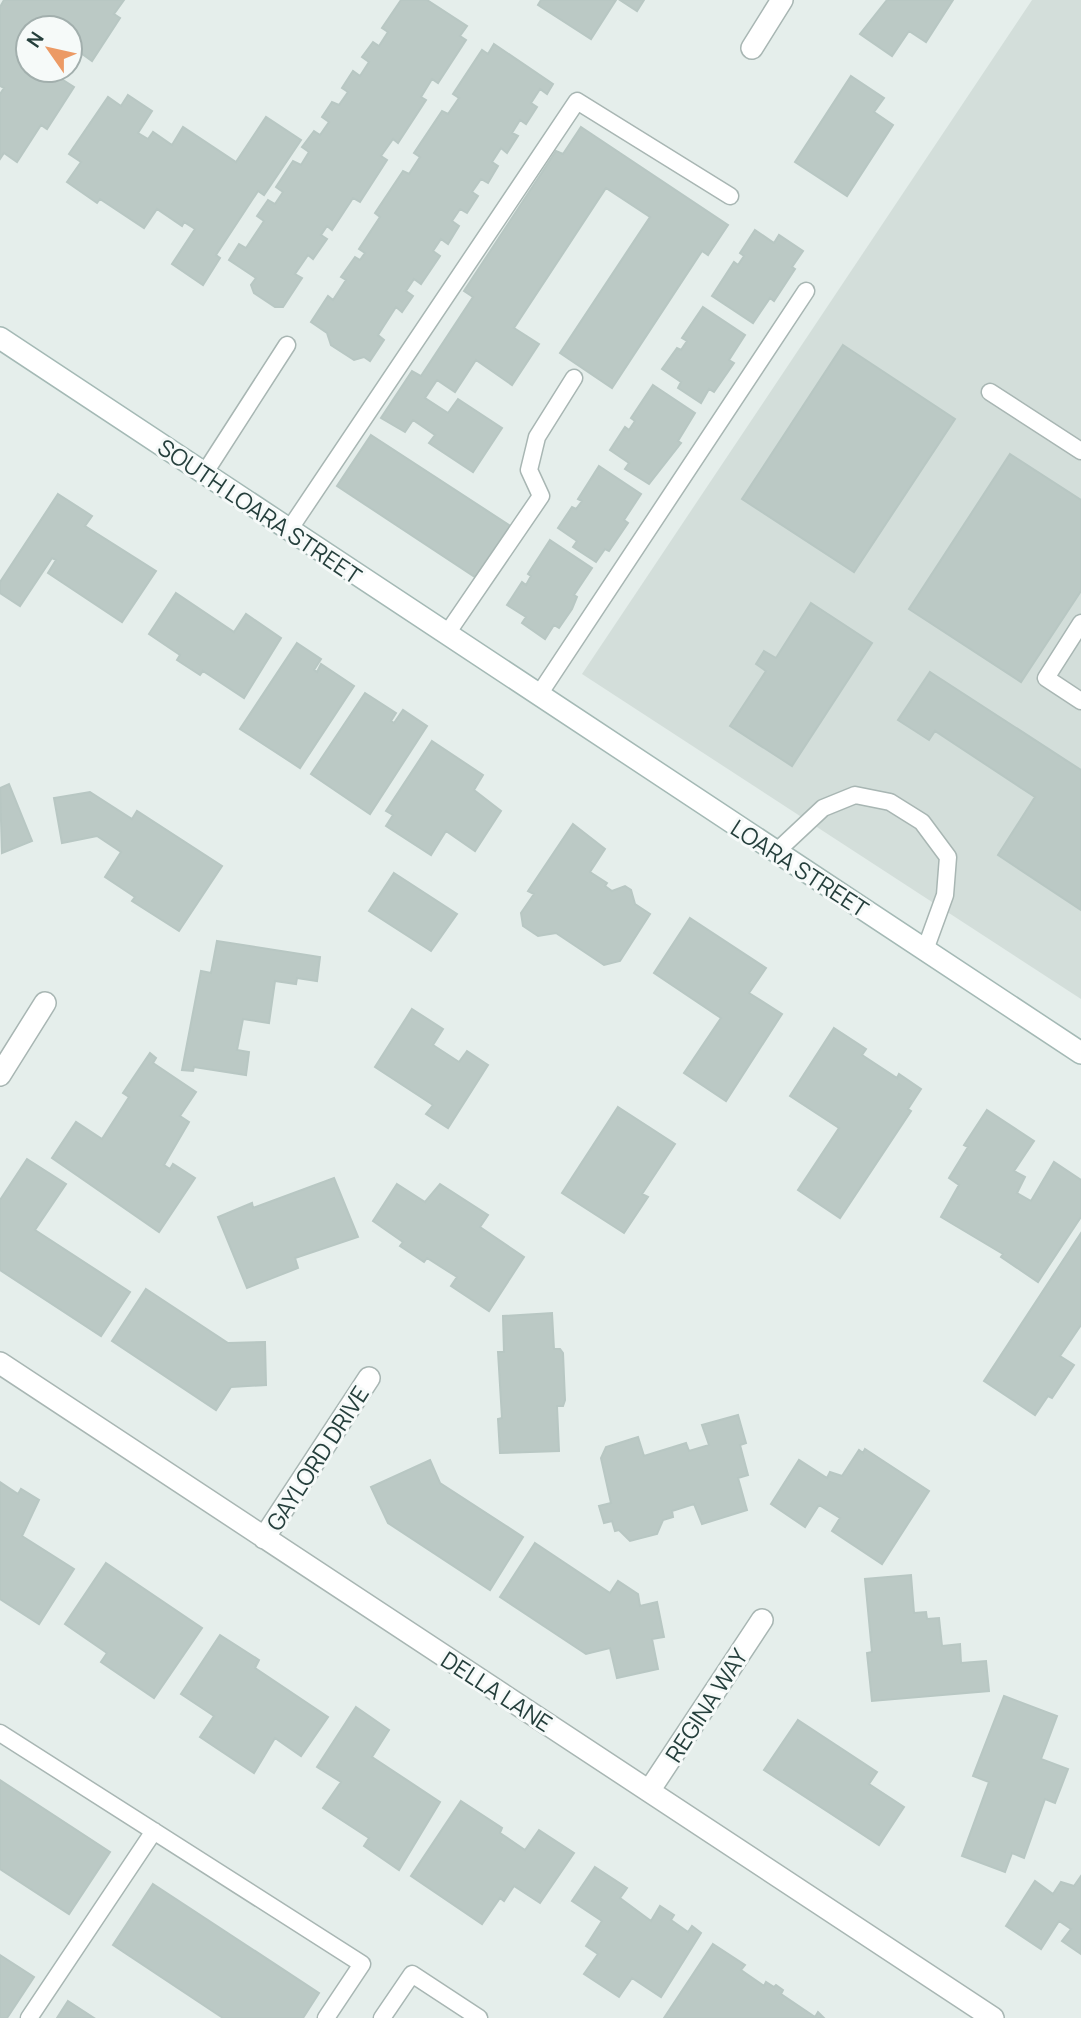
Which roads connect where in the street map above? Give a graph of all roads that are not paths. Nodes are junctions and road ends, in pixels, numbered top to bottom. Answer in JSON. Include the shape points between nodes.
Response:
{"nodes":[{"id":1,"x":782,"y":0,"type":"edge"},
{"id":2,"x":752,"y":48,"type":"dead end"},
{"id":3,"x":730,"y":196,"type":"dead end"},
{"id":4,"x":806,"y":291,"type":"dead end"},
{"id":5,"x":0,"y":338,"type":"edge"},
{"id":6,"x":287,"y":345,"type":"dead end"},
{"id":7,"x":574,"y":378,"type":"dead end"},
{"id":8,"x":990,"y":392,"type":"dead end"},
{"id":9,"x":1081,"y":451,"type":"edge"},
{"id":10,"x":204,"y":474,"type":"junction"},
{"id":11,"x":289,"y":530,"type":"junction"},
{"id":12,"x":1081,"y":623,"type":"edge"},
{"id":13,"x":446,"y":635,"type":"junction"},
{"id":14,"x":519,"y":684,"type":"joint"},
{"id":15,"x":538,"y":696,"type":"junction"},
{"id":16,"x":1081,"y":701,"type":"edge"},
{"id":17,"x":776,"y":852,"type":"junction"},
{"id":18,"x":925,"y":950,"type":"junction"},
{"id":19,"x":45,"y":1003,"type":"dead end"},
{"id":20,"x":1081,"y":1053,"type":"edge"},
{"id":21,"x":0,"y":1075,"type":"edge"},
{"id":22,"x":0,"y":1363,"type":"edge"},
{"id":23,"x":369,"y":1378,"type":"dead end"},
{"id":24,"x":264,"y":1538,"type":"junction"},
{"id":25,"x":762,"y":1620,"type":"dead end"},
{"id":26,"x":0,"y":1733,"type":"edge"},
{"id":27,"x":649,"y":1791,"type":"junction"},
{"id":28,"x":154,"y":1831,"type":"junction"},
{"id":29,"x":29,"y":2018,"type":"edge"},
{"id":30,"x":326,"y":2018,"type":"edge"},
{"id":31,"x":383,"y":2018,"type":"edge"},
{"id":32,"x":479,"y":2018,"type":"edge"},
{"id":33,"x":993,"y":2018,"type":"edge"}],
"edges":[{"from":1,"to":2,"type":"street"},
{"from":3,"to":11,"type":"lane","via":[[577,101]]},
{"from":4,"to":15,"type":"lane"},
{"from":5,"to":10,"type":"street","name":"SOUTH LOARA STREET"},
{"from":6,"to":10,"type":"lane"},
{"from":7,"to":13,"type":"lane","via":[[537,437],[529,470],[541,496]]},
{"from":8,"to":9,"type":"lane"},
{"from":10,"to":11,"type":"street","name":"SOUTH LOARA STREET"},
{"from":11,"to":13,"type":"street","name":"SOUTH LOARA STREET"},
{"from":12,"to":16,"type":"lane","via":[[1046,678]]},
{"from":13,"to":14,"type":"street","name":"SOUTH LOARA STREET"},
{"from":14,"to":15,"type":"street","name":"LOARA STREET"},
{"from":15,"to":17,"type":"street","name":"LOARA STREET"},
{"from":17,"to":18,"type":"street","name":"LOARA STREET"},
{"from":17,"to":18,"type":"lane","via":[[822,808],[855,795],[890,802],[922,822],[948,857],[945,895]]},
{"from":18,"to":20,"type":"street","name":"LOARA STREET"},
{"from":19,"to":21,"type":"street"},
{"from":22,"to":24,"type":"street","name":"DELLA LANE"},
{"from":23,"to":24,"type":"street","name":"GAYLORD DRIVE"},
{"from":24,"to":27,"type":"street","name":"DELLA LANE"},
{"from":25,"to":27,"type":"street","name":"REGINA WAY"},
{"from":26,"to":28,"type":"lane"},
{"from":27,"to":33,"type":"street","name":"DELLA LANE"},
{"from":28,"to":29,"type":"lane"},
{"from":28,"to":30,"type":"lane","via":[[362,1964]]},
{"from":31,"to":32,"type":"lane","via":[[412,1973]]}]}
